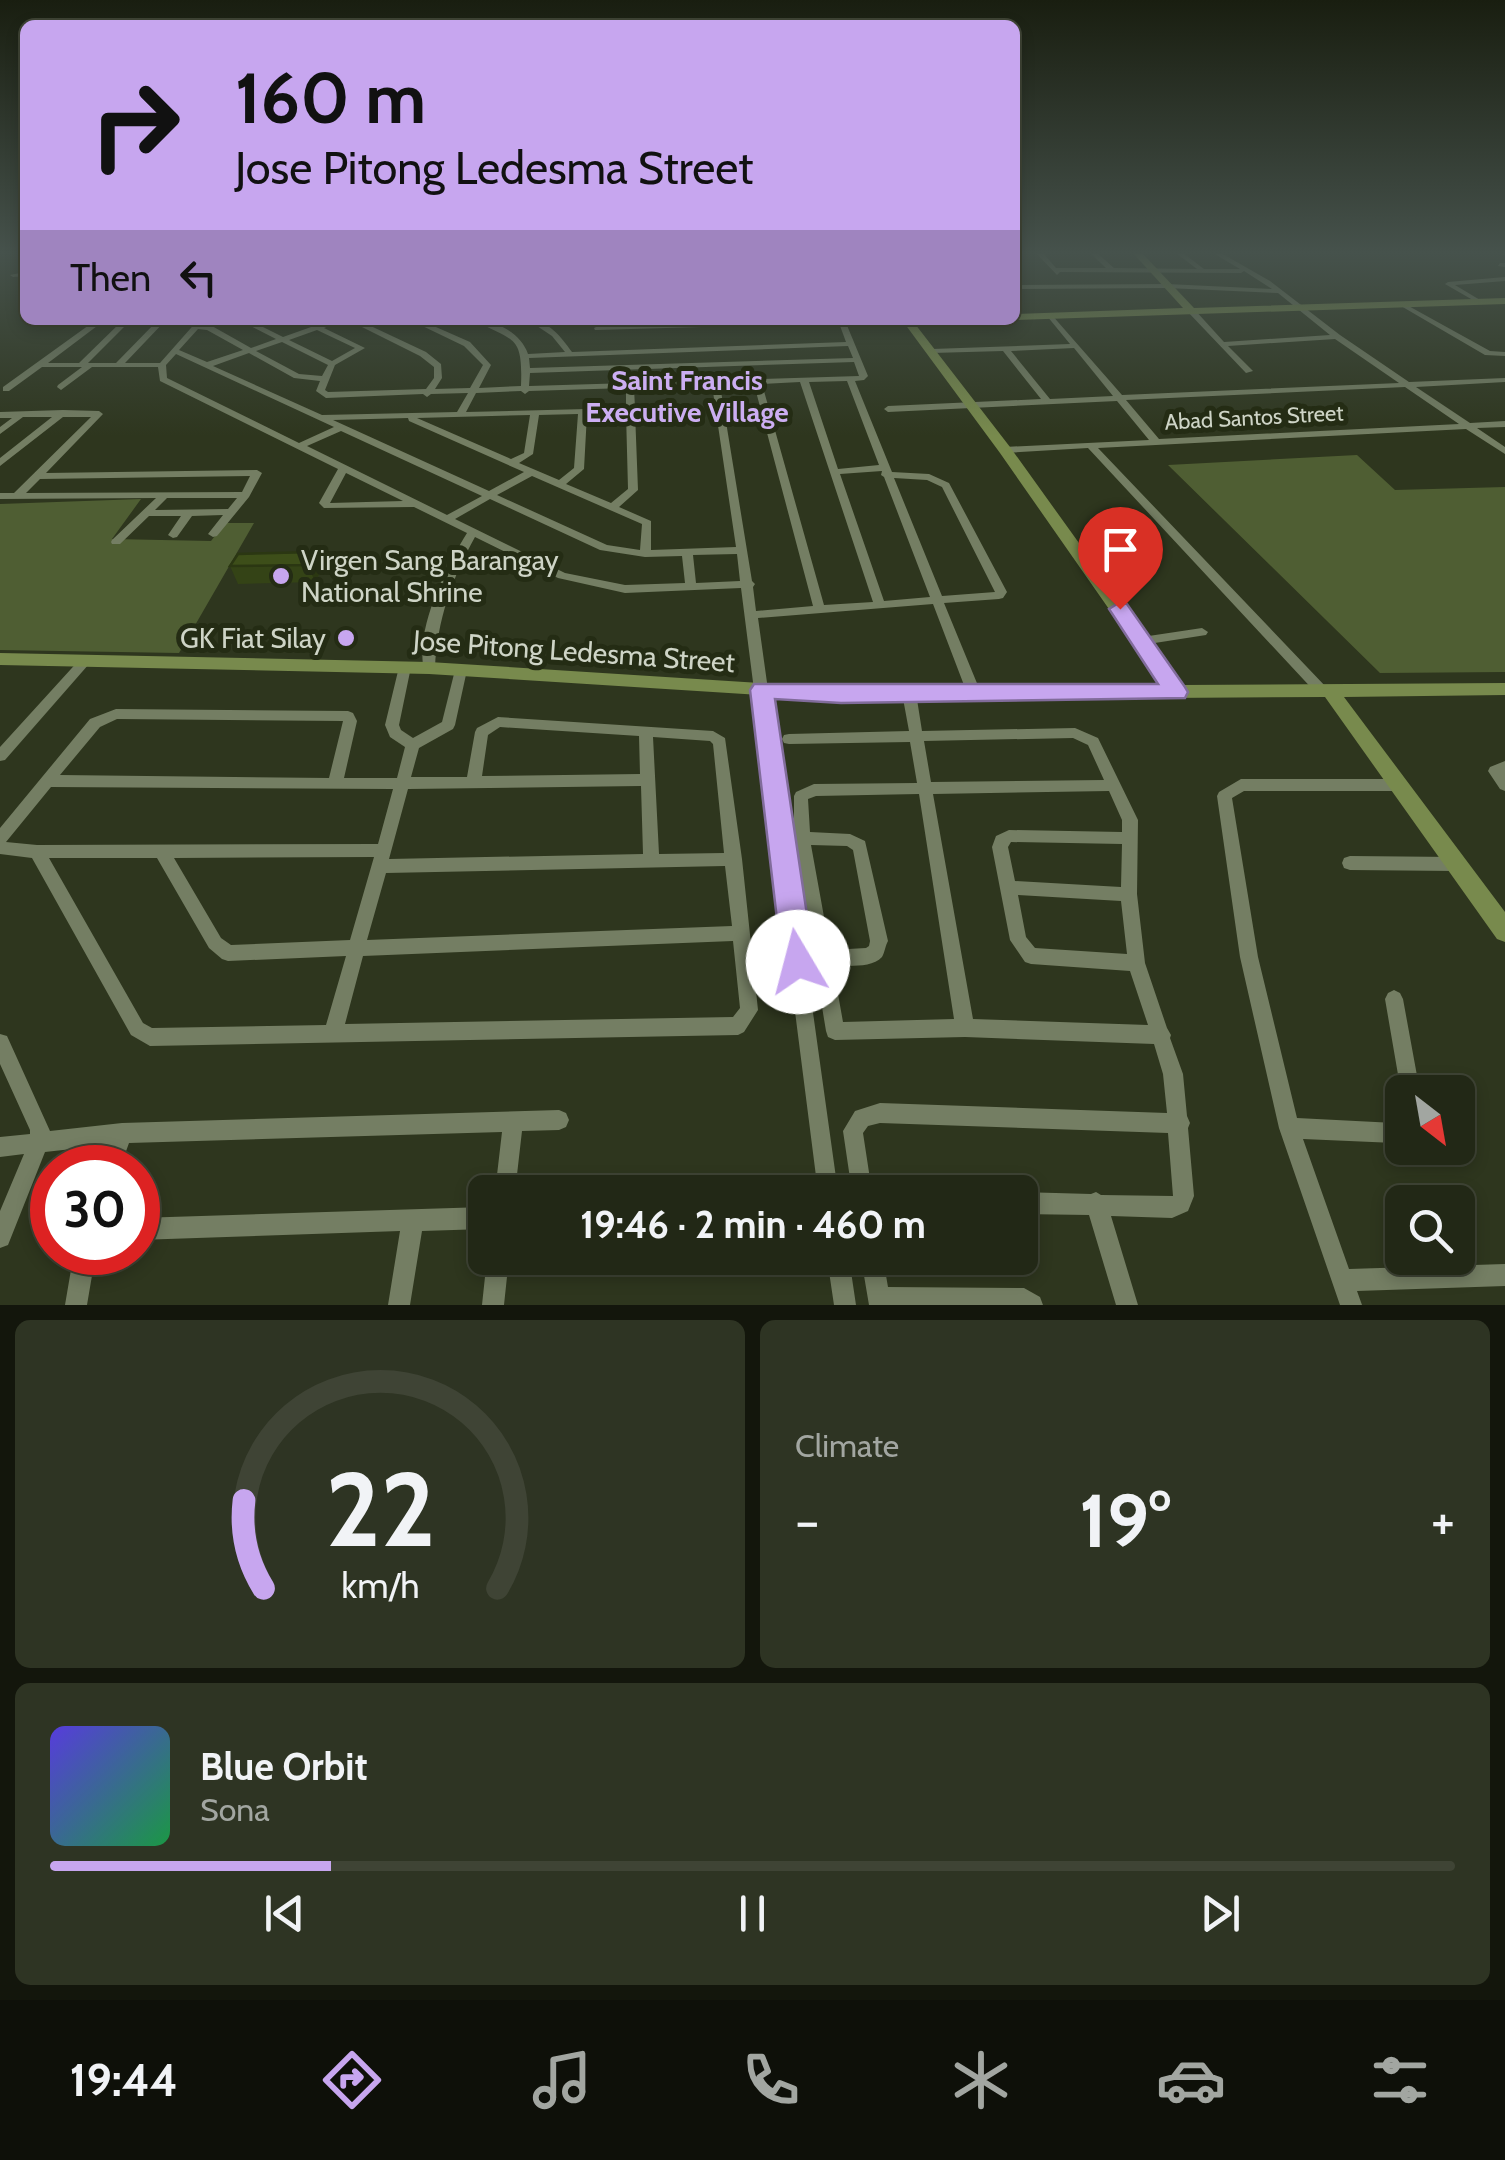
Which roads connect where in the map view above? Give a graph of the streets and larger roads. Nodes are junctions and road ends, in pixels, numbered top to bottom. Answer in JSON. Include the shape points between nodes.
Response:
{"nodes":[{"id":1,"x":1109,"y":314,"type":"edge"},
{"id":2,"x":1194,"y":314,"type":"edge"},
{"id":3,"x":1306,"y":314,"type":"edge"},
{"id":4,"x":1418,"y":314,"type":"edge"},
{"id":5,"x":1020,"y":316,"type":"edge"},
{"id":6,"x":1050,"y":316,"type":"junction"},
{"id":7,"x":94,"y":325,"type":"edge"},
{"id":8,"x":123,"y":325,"type":"edge"},
{"id":9,"x":157,"y":325,"type":"edge"},
{"id":10,"x":197,"y":325,"type":"edge"},
{"id":11,"x":203,"y":325,"type":"edge"},
{"id":12,"x":253,"y":325,"type":"edge"},
{"id":13,"x":311,"y":325,"type":"edge"},
{"id":14,"x":325,"y":325,"type":"edge"},
{"id":15,"x":362,"y":325,"type":"edge"},
{"id":16,"x":425,"y":325,"type":"edge"},
{"id":17,"x":489,"y":325,"type":"edge"},
{"id":18,"x":542,"y":325,"type":"edge"},
{"id":19,"x":644,"y":325,"type":"edge"},
{"id":20,"x":842,"y":325,"type":"edge"},
{"id":21,"x":912,"y":325,"type":"edge"},
{"id":22,"x":317,"y":328,"type":"junction"},
{"id":23,"x":598,"y":328,"type":"dead end"},
{"id":24,"x":1337,"y":338,"type":"junction"},
{"id":25,"x":280,"y":339,"type":"junction"},
{"id":26,"x":848,"y":344,"type":"junction"},
{"id":27,"x":1222,"y":344,"type":"junction"},
{"id":28,"x":1076,"y":346,"type":"junction"},
{"id":29,"x":1006,"y":349,"type":"junction"},
{"id":30,"x":245,"y":350,"type":"junction"},
{"id":31,"x":175,"y":351,"type":"junction"},
{"id":32,"x":932,"y":351,"type":"junction"},
{"id":33,"x":663,"y":352,"type":"junction"},
{"id":34,"x":570,"y":354,"type":"junction"},
{"id":35,"x":1505,"y":354,"type":"edge"},
{"id":36,"x":528,"y":356,"type":"junction"},
{"id":37,"x":192,"y":360,"type":"junction"},
{"id":38,"x":855,"y":360,"type":"junction"},
{"id":39,"x":119,"y":364,"type":"junction"},
{"id":40,"x":332,"y":364,"type":"junction"},
{"id":41,"x":40,"y":365,"type":"junction"},
{"id":42,"x":86,"y":365,"type":"junction"},
{"id":43,"x":204,"y":366,"type":"junction"},
{"id":44,"x":666,"y":366,"type":"junction"},
{"id":45,"x":161,"y":368,"type":"junction"},
{"id":46,"x":1248,"y":370,"type":"dead end"},
{"id":47,"x":526,"y":371,"type":"junction"},
{"id":48,"x":850,"y":378,"type":"junction"},
{"id":49,"x":325,"y":379,"type":"junction"},
{"id":50,"x":1505,"y":380,"type":"edge"},
{"id":51,"x":804,"y":381,"type":"junction"},
{"id":52,"x":758,"y":383,"type":"junction"},
{"id":53,"x":1406,"y":384,"type":"junction"},
{"id":54,"x":716,"y":386,"type":"junction"},
{"id":55,"x":668,"y":387,"type":"junction"},
{"id":56,"x":61,"y":388,"type":"dead end"},
{"id":57,"x":630,"y":388,"type":"junction"},
{"id":58,"x":6,"y":389,"type":"dead end"},
{"id":59,"x":475,"y":392,"type":"junction"},
{"id":60,"x":525,"y":392,"type":"junction"},
{"id":61,"x":427,"y":394,"type":"junction"},
{"id":62,"x":326,"y":395,"type":"junction"},
{"id":63,"x":1119,"y":398,"type":"junction"},
{"id":64,"x":1047,"y":401,"type":"junction"},
{"id":65,"x":971,"y":405,"type":"junction"},
{"id":66,"x":296,"y":408,"type":"junction"},
{"id":67,"x":633,"y":410,"type":"junction"},
{"id":68,"x":888,"y":410,"type":"dead end"},
{"id":69,"x":584,"y":412,"type":"junction"},
{"id":70,"x":63,"y":413,"type":"junction"},
{"id":71,"x":535,"y":413,"type":"junction"},
{"id":72,"x":22,"y":414,"type":"junction"},
{"id":73,"x":0,"y":415,"type":"edge"},
{"id":74,"x":441,"y":415,"type":"junction"},
{"id":75,"x":460,"y":415,"type":"junction"},
{"id":76,"x":405,"y":416,"type":"junction"},
{"id":77,"x":365,"y":417,"type":"junction"},
{"id":78,"x":317,"y":418,"type":"junction"},
{"id":79,"x":1505,"y":424,"type":"edge"},
{"id":80,"x":425,"y":425,"type":"junction"},
{"id":81,"x":1467,"y":426,"type":"junction"},
{"id":82,"x":339,"y":428,"type":"junction"},
{"id":83,"x":0,"y":430,"type":"edge"},
{"id":84,"x":1156,"y":442,"type":"junction"},
{"id":85,"x":300,"y":446,"type":"junction"},
{"id":86,"x":1091,"y":446,"type":"junction"},
{"id":87,"x":1005,"y":450,"type":"junction"},
{"id":88,"x":1505,"y":451,"type":"edge"},
{"id":89,"x":512,"y":463,"type":"junction"},
{"id":90,"x":0,"y":464,"type":"edge"},
{"id":91,"x":344,"y":467,"type":"junction"},
{"id":92,"x":885,"y":471,"type":"junction"},
{"id":93,"x":531,"y":472,"type":"junction"},
{"id":94,"x":835,"y":472,"type":"junction"},
{"id":95,"x":37,"y":476,"type":"junction"},
{"id":96,"x":560,"y":484,"type":"junction"},
{"id":97,"x":490,"y":494,"type":"junction"},
{"id":98,"x":164,"y":495,"type":"junction"},
{"id":99,"x":245,"y":495,"type":"junction"},
{"id":100,"x":0,"y":496,"type":"edge"},
{"id":101,"x":16,"y":496,"type":"junction"},
{"id":102,"x":420,"y":504,"type":"junction"},
{"id":103,"x":611,"y":508,"type":"junction"},
{"id":104,"x":189,"y":512,"type":"junction"},
{"id":105,"x":229,"y":512,"type":"junction"},
{"id":106,"x":147,"y":513,"type":"junction"},
{"id":107,"x":449,"y":518,"type":"junction"},
{"id":108,"x":473,"y":531,"type":"junction"},
{"id":109,"x":213,"y":534,"type":"dead end"},
{"id":110,"x":173,"y":536,"type":"dead end"},
{"id":111,"x":116,"y":542,"type":"dead end"},
{"id":112,"x":496,"y":543,"type":"junction"},
{"id":113,"x":743,"y":550,"type":"junction"},
{"id":114,"x":460,"y":553,"type":"junction"},
{"id":115,"x":645,"y":554,"type":"junction"},
{"id":116,"x":687,"y":554,"type":"junction"},
{"id":117,"x":748,"y":584,"type":"junction"},
{"id":118,"x":691,"y":587,"type":"junction"},
{"id":119,"x":940,"y":600,"type":"junction"},
{"id":120,"x":878,"y":604,"type":"junction"},
{"id":121,"x":819,"y":608,"type":"junction"},
{"id":122,"x":753,"y":615,"type":"junction"},
{"id":123,"x":1202,"y":632,"type":"dead end"},
{"id":124,"x":1142,"y":641,"type":"junction"},
{"id":125,"x":0,"y":659,"type":"edge"},
{"id":126,"x":85,"y":661,"type":"junction"},
{"id":127,"x":405,"y":668,"type":"junction"},
{"id":128,"x":429,"y":668,"type":"junction"},
{"id":129,"x":461,"y":670,"type":"junction"},
{"id":130,"x":1505,"y":689,"type":"edge"},
{"id":131,"x":762,"y":690,"type":"junction"},
{"id":132,"x":1176,"y":692,"type":"junction"},
{"id":133,"x":1327,"y":692,"type":"junction"},
{"id":134,"x":909,"y":693,"type":"junction"},
{"id":135,"x":974,"y":693,"type":"junction"},
{"id":136,"x":646,"y":732,"type":"junction"},
{"id":137,"x":914,"y":738,"type":"junction"},
{"id":138,"x":788,"y":739,"type":"dead end"},
{"id":139,"x":413,"y":745,"type":"junction"},
{"id":140,"x":2,"y":752,"type":"edge"},
{"id":141,"x":1505,"y":766,"type":"edge"},
{"id":142,"x":648,"y":780,"type":"junction"},
{"id":143,"x":50,"y":781,"type":"junction"},
{"id":144,"x":402,"y":781,"type":"junction"},
{"id":145,"x":474,"y":781,"type":"junction"},
{"id":146,"x":335,"y":784,"type":"junction"},
{"id":147,"x":1115,"y":785,"type":"junction"},
{"id":148,"x":1396,"y":785,"type":"junction"},
{"id":149,"x":1505,"y":786,"type":"edge"},
{"id":150,"x":922,"y":787,"type":"junction"},
{"id":151,"x":802,"y":838,"type":"junction"},
{"id":152,"x":1130,"y":838,"type":"junction"},
{"id":153,"x":0,"y":840,"type":"edge"},
{"id":154,"x":0,"y":848,"type":"edge"},
{"id":155,"x":37,"y":852,"type":"junction"},
{"id":156,"x":162,"y":852,"type":"junction"},
{"id":157,"x":381,"y":858,"type":"junction"},
{"id":158,"x":734,"y":860,"type":"junction"},
{"id":159,"x":651,"y":861,"type":"junction"},
{"id":160,"x":1350,"y":862,"type":"dead end"},
{"id":161,"x":1455,"y":864,"type":"junction"},
{"id":162,"x":1009,"y":888,"type":"junction"},
{"id":163,"x":1129,"y":894,"type":"junction"},
{"id":164,"x":1505,"y":931,"type":"edge"},
{"id":165,"x":742,"y":934,"type":"junction"},
{"id":166,"x":356,"y":950,"type":"junction"},
{"id":167,"x":823,"y":958,"type":"junction"},
{"id":168,"x":1136,"y":963,"type":"junction"},
{"id":169,"x":1394,"y":998,"type":"dead end"},
{"id":170,"x":964,"y":1028,"type":"junction"},
{"id":171,"x":835,"y":1031,"type":"junction"},
{"id":172,"x":807,"y":1032,"type":"junction"},
{"id":173,"x":332,"y":1033,"type":"junction"},
{"id":174,"x":1162,"y":1035,"type":"junction"},
{"id":175,"x":0,"y":1043,"type":"edge"},
{"id":176,"x":1409,"y":1075,"type":"edge"},
{"id":177,"x":558,"y":1120,"type":"dead end"},
{"id":178,"x":1180,"y":1123,"type":"junction"},
{"id":179,"x":513,"y":1124,"type":"junction"},
{"id":180,"x":1289,"y":1128,"type":"junction"},
{"id":181,"x":122,"y":1133,"type":"junction"},
{"id":182,"x":1385,"y":1133,"type":"edge"},
{"id":183,"x":30,"y":1145,"type":"edge"},
{"id":184,"x":38,"y":1145,"type":"joint"},
{"id":185,"x":118,"y":1145,"type":"edge"},
{"id":186,"x":0,"y":1147,"type":"edge"},
{"id":187,"x":30,"y":1164,"type":"edge"},
{"id":188,"x":507,"y":1175,"type":"edge"},
{"id":189,"x":826,"y":1175,"type":"edge"},
{"id":190,"x":859,"y":1175,"type":"edge"},
{"id":191,"x":1038,"y":1202,"type":"edge"},
{"id":192,"x":1096,"y":1204,"type":"junction"},
{"id":193,"x":468,"y":1218,"type":"edge"},
{"id":194,"x":413,"y":1220,"type":"junction"},
{"id":195,"x":160,"y":1228,"type":"edge"},
{"id":196,"x":0,"y":1237,"type":"edge"},
{"id":197,"x":1505,"y":1274,"type":"edge"},
{"id":198,"x":81,"y":1275,"type":"edge"},
{"id":199,"x":496,"y":1275,"type":"edge"},
{"id":200,"x":841,"y":1275,"type":"edge"},
{"id":201,"x":875,"y":1275,"type":"edge"},
{"id":202,"x":1343,"y":1280,"type":"junction"},
{"id":203,"x":880,"y":1302,"type":"edge"},
{"id":204,"x":76,"y":1305,"type":"edge"},
{"id":205,"x":399,"y":1305,"type":"edge"},
{"id":206,"x":493,"y":1305,"type":"edge"},
{"id":207,"x":845,"y":1305,"type":"edge"},
{"id":208,"x":1032,"y":1305,"type":"edge"},
{"id":209,"x":1126,"y":1305,"type":"edge"},
{"id":210,"x":1351,"y":1305,"type":"edge"}],
"edges":[{"from":1,"to":6,"type":"street"},
{"from":2,"to":27,"type":"street"},
{"from":3,"to":24,"type":"street"},
{"from":4,"to":35,"type":"street","via":[[1488,354]]},
{"from":5,"to":6,"type":"street"},
{"from":6,"to":28,"type":"street"},
{"from":7,"to":41,"type":"street"},
{"from":8,"to":42,"type":"street"},
{"from":9,"to":39,"type":"street"},
{"from":10,"to":31,"type":"street"},
{"from":11,"to":30,"type":"street"},
{"from":12,"to":25,"type":"street"},
{"from":13,"to":22,"type":"street"},
{"from":14,"to":22,"type":"street"},
{"from":15,"to":61,"type":"street","via":[[438,366]]},
{"from":16,"to":59,"type":"street","via":[[482,358],[487,365]]},
{"from":17,"to":36,"type":"street","via":[[516,337]]},
{"from":18,"to":34,"type":"street"},
{"from":19,"to":23,"type":"street"},
{"from":20,"to":26,"type":"street"},
{"from":21,"to":32,"type":"street"},
{"from":22,"to":25,"type":"street"},
{"from":22,"to":40,"type":"street","via":[[361,348]]},
{"from":24,"to":27,"type":"street"},
{"from":24,"to":53,"type":"street"},
{"from":25,"to":30,"type":"street"},
{"from":25,"to":40,"type":"street"},
{"from":26,"to":33,"type":"street"},
{"from":26,"to":38,"type":"street"},
{"from":27,"to":46,"type":"street"},
{"from":28,"to":29,"type":"street"},
{"from":28,"to":63,"type":"street"},
{"from":29,"to":32,"type":"street"},
{"from":29,"to":64,"type":"street"},
{"from":30,"to":43,"type":"street"},
{"from":30,"to":49,"type":"street","via":[[296,376]]},
{"from":31,"to":37,"type":"street"},
{"from":31,"to":45,"type":"street"},
{"from":32,"to":65,"type":"street"},
{"from":33,"to":34,"type":"street"},
{"from":33,"to":44,"type":"street"},
{"from":34,"to":36,"type":"street"},
{"from":36,"to":47,"type":"street"},
{"from":37,"to":43,"type":"street"},
{"from":37,"to":45,"type":"street"},
{"from":38,"to":44,"type":"street"},
{"from":38,"to":48,"type":"street","via":[[864,376]]},
{"from":39,"to":42,"type":"street"},
{"from":39,"to":45,"type":"street"},
{"from":40,"to":49,"type":"street"},
{"from":41,"to":42,"type":"street"},
{"from":41,"to":58,"type":"street"},
{"from":42,"to":56,"type":"street"},
{"from":43,"to":66,"type":"street"},
{"from":44,"to":47,"type":"street"},
{"from":44,"to":55,"type":"street"},
{"from":45,"to":85,"type":"street","via":[[163,379],[182,391]]},
{"from":47,"to":60,"type":"street"},
{"from":48,"to":51,"type":"street"},
{"from":48,"to":92,"type":"street"},
{"from":49,"to":62,"type":"street","via":[[320,391]]},
{"from":50,"to":53,"type":"street"},
{"from":51,"to":52,"type":"street"},
{"from":51,"to":94,"type":"street"},
{"from":52,"to":54,"type":"street"},
{"from":52,"to":121,"type":"street"},
{"from":53,"to":63,"type":"street"},
{"from":53,"to":81,"type":"street"},
{"from":54,"to":55,"type":"street"},
{"from":54,"to":113,"type":"street"},
{"from":55,"to":57,"type":"street"},
{"from":57,"to":60,"type":"street"},
{"from":57,"to":67,"type":"street"},
{"from":59,"to":60,"type":"street"},
{"from":59,"to":61,"type":"street"},
{"from":59,"to":75,"type":"street"},
{"from":61,"to":62,"type":"street"},
{"from":62,"to":66,"type":"street"},
{"from":63,"to":64,"type":"street"},
{"from":63,"to":84,"type":"street"},
{"from":64,"to":65,"type":"street"},
{"from":65,"to":68,"type":"street"},
{"from":65,"to":87,"type":"street"},
{"from":66,"to":78,"type":"street"},
{"from":67,"to":69,"type":"street"},
{"from":67,"to":103,"type":"street","via":[[632,490]]},
{"from":69,"to":71,"type":"street"},
{"from":69,"to":96,"type":"street","via":[[579,469]]},
{"from":70,"to":72,"type":"street"},
{"from":70,"to":90,"type":"street"},
{"from":70,"to":95,"type":"street","via":[[99,414]]},
{"from":71,"to":75,"type":"street"},
{"from":71,"to":89,"type":"street","via":[[528,454]]},
{"from":72,"to":73,"type":"street"},
{"from":72,"to":83,"type":"street"},
{"from":74,"to":75,"type":"street"},
{"from":74,"to":76,"type":"street"},
{"from":74,"to":80,"type":"street"},
{"from":76,"to":77,"type":"street"},
{"from":76,"to":80,"type":"street"},
{"from":77,"to":78,"type":"street"},
{"from":77,"to":82,"type":"street"},
{"from":78,"to":82,"type":"street"},
{"from":79,"to":81,"type":"street","name":"Abad Santos Street"},
{"from":80,"to":89,"type":"street"},
{"from":81,"to":84,"type":"street","name":"Abad Santos Street"},
{"from":81,"to":88,"type":"street"},
{"from":82,"to":85,"type":"street"},
{"from":82,"to":97,"type":"street"},
{"from":84,"to":86,"type":"street","name":"Abad Santos Street"},
{"from":85,"to":91,"type":"street"},
{"from":86,"to":87,"type":"street","name":"Abad Santos Street"},
{"from":86,"to":133,"type":"street"},
{"from":87,"to":124,"type":"street"},
{"from":89,"to":93,"type":"street"},
{"from":91,"to":102,"type":"street"},
{"from":91,"to":102,"type":"street","via":[[325,497],[328,506]]},
{"from":92,"to":94,"type":"street"},
{"from":92,"to":119,"type":"street"},
{"from":92,"to":119,"type":"street","via":[[946,485],[1001,592]]},
{"from":93,"to":96,"type":"street"},
{"from":93,"to":97,"type":"street"},
{"from":94,"to":120,"type":"street"},
{"from":95,"to":99,"type":"street","via":[[256,473]]},
{"from":95,"to":101,"type":"street"},
{"from":96,"to":103,"type":"street"},
{"from":97,"to":107,"type":"street"},
{"from":97,"to":115,"type":"street","via":[[604,548]]},
{"from":98,"to":99,"type":"street"},
{"from":98,"to":101,"type":"street"},
{"from":98,"to":106,"type":"street"},
{"from":99,"to":105,"type":"street"},
{"from":100,"to":101,"type":"street"},
{"from":102,"to":107,"type":"street"},
{"from":103,"to":115,"type":"street","via":[[647,523]]},
{"from":104,"to":105,"type":"street"},
{"from":104,"to":106,"type":"street"},
{"from":104,"to":110,"type":"street"},
{"from":105,"to":109,"type":"street"},
{"from":106,"to":111,"type":"street"},
{"from":107,"to":108,"type":"street"},
{"from":108,"to":112,"type":"street"},
{"from":108,"to":114,"type":"street"},
{"from":112,"to":114,"type":"street"},
{"from":112,"to":118,"type":"street","via":[[593,585]]},
{"from":113,"to":116,"type":"street"},
{"from":113,"to":117,"type":"street"},
{"from":114,"to":128,"type":"street","via":[[428,640]]},
{"from":115,"to":116,"type":"street"},
{"from":116,"to":118,"type":"street"},
{"from":117,"to":118,"type":"street"},
{"from":117,"to":122,"type":"street"},
{"from":119,"to":120,"type":"street"},
{"from":119,"to":135,"type":"street"},
{"from":120,"to":121,"type":"street"},
{"from":121,"to":122,"type":"street"},
{"from":122,"to":131,"type":"street"},
{"from":123,"to":124,"type":"street"},
{"from":124,"to":132,"type":"street"},
{"from":125,"to":126,"type":"street","name":"Jose Pitong Ledesma Street"},
{"from":126,"to":127,"type":"street","name":"Jose Pitong Ledesma Street"},
{"from":126,"to":140,"type":"street"},
{"from":127,"to":128,"type":"street","name":"Jose Pitong Ledesma Street"},
{"from":127,"to":139,"type":"street","via":[[392,724]]},
{"from":128,"to":129,"type":"street","name":"Jose Pitong Ledesma Street"},
{"from":129,"to":131,"type":"street","name":"Jose Pitong Ledesma Street"},
{"from":129,"to":139,"type":"street","via":[[448,725]]},
{"from":130,"to":133,"type":"street","name":"Jose Pitong Ledesma Street"},
{"from":131,"to":134,"type":"street","name":"Jose Pitong Ledesma Street"},
{"from":131,"to":172,"type":"street"},
{"from":132,"to":133,"type":"street","name":"Jose Pitong Ledesma Street"},
{"from":132,"to":135,"type":"street","name":"Jose Pitong Ledesma Street"},
{"from":133,"to":148,"type":"street"},
{"from":134,"to":135,"type":"street","name":"Jose Pitong Ledesma Street"},
{"from":134,"to":137,"type":"street"},
{"from":136,"to":142,"type":"street"},
{"from":136,"to":145,"type":"street","via":[[498,722],[482,732]]},
{"from":136,"to":158,"type":"street","via":[[713,736],[720,742]]},
{"from":137,"to":138,"type":"street"},
{"from":137,"to":147,"type":"street","via":[[1075,733],[1093,742]]},
{"from":137,"to":150,"type":"street"},
{"from":139,"to":144,"type":"street"},
{"from":141,"to":149,"type":"street","via":[[1495,771]]},
{"from":142,"to":145,"type":"street"},
{"from":142,"to":159,"type":"street"},
{"from":143,"to":146,"type":"street"},
{"from":143,"to":146,"type":"street","via":[[95,723],[116,714],[340,714],[350,720]]},
{"from":143,"to":153,"type":"street"},
{"from":144,"to":145,"type":"street"},
{"from":144,"to":146,"type":"street"},
{"from":144,"to":157,"type":"street"},
{"from":147,"to":150,"type":"street"},
{"from":147,"to":152,"type":"street"},
{"from":148,"to":161,"type":"street"},
{"from":148,"to":180,"type":"street","via":[[1240,785],[1224,796],[1250,957]]},
{"from":150,"to":151,"type":"street","via":[[807,793]]},
{"from":150,"to":170,"type":"street"},
{"from":151,"to":167,"type":"street"},
{"from":151,"to":167,"type":"street","via":[[860,846],[879,941],[868,956]]},
{"from":152,"to":162,"type":"street","via":[[1010,836],[1000,848]]},
{"from":152,"to":163,"type":"street"},
{"from":154,"to":155,"type":"street"},
{"from":155,"to":156,"type":"street"},
{"from":155,"to":173,"type":"street","via":[[136,1030],[150,1037]]},
{"from":156,"to":157,"type":"street"},
{"from":156,"to":166,"type":"street","via":[[228,954]]},
{"from":157,"to":159,"type":"street"},
{"from":157,"to":166,"type":"street"},
{"from":158,"to":159,"type":"street"},
{"from":158,"to":165,"type":"street"},
{"from":160,"to":161,"type":"street"},
{"from":161,"to":164,"type":"street"},
{"from":162,"to":163,"type":"street"},
{"from":162,"to":168,"type":"street","via":[[1018,940],[1031,956]]},
{"from":163,"to":168,"type":"street"},
{"from":165,"to":166,"type":"street"},
{"from":165,"to":173,"type":"street","via":[[749,1010],[738,1026]]},
{"from":166,"to":173,"type":"street"},
{"from":167,"to":171,"type":"street"},
{"from":168,"to":174,"type":"street"},
{"from":169,"to":176,"type":"street"},
{"from":170,"to":171,"type":"street"},
{"from":170,"to":174,"type":"street"},
{"from":171,"to":172,"type":"street"},
{"from":172,"to":189,"type":"street"},
{"from":174,"to":178,"type":"street"},
{"from":175,"to":184,"type":"street","via":[[38,1120]]},
{"from":177,"to":179,"type":"street"},
{"from":178,"to":190,"type":"street","via":[[880,1113],[862,1118],[853,1131]]},
{"from":178,"to":192,"type":"street","via":[[1181,1204]]},
{"from":179,"to":181,"type":"street"},
{"from":179,"to":188,"type":"street"},
{"from":180,"to":182,"type":"street"},
{"from":180,"to":202,"type":"street"},
{"from":181,"to":184,"type":"street"},
{"from":181,"to":185,"type":"street"},
{"from":183,"to":186,"type":"street"},
{"from":187,"to":196,"type":"street"},
{"from":191,"to":192,"type":"street"},
{"from":192,"to":209,"type":"street"},
{"from":193,"to":194,"type":"street"},
{"from":194,"to":195,"type":"street"},
{"from":194,"to":205,"type":"street"},
{"from":197,"to":202,"type":"street"},
{"from":198,"to":204,"type":"street"},
{"from":199,"to":206,"type":"street"},
{"from":200,"to":207,"type":"street"},
{"from":201,"to":203,"type":"street"},
{"from":202,"to":210,"type":"street"},
{"from":203,"to":208,"type":"street","via":[[1024,1299]]}]}
